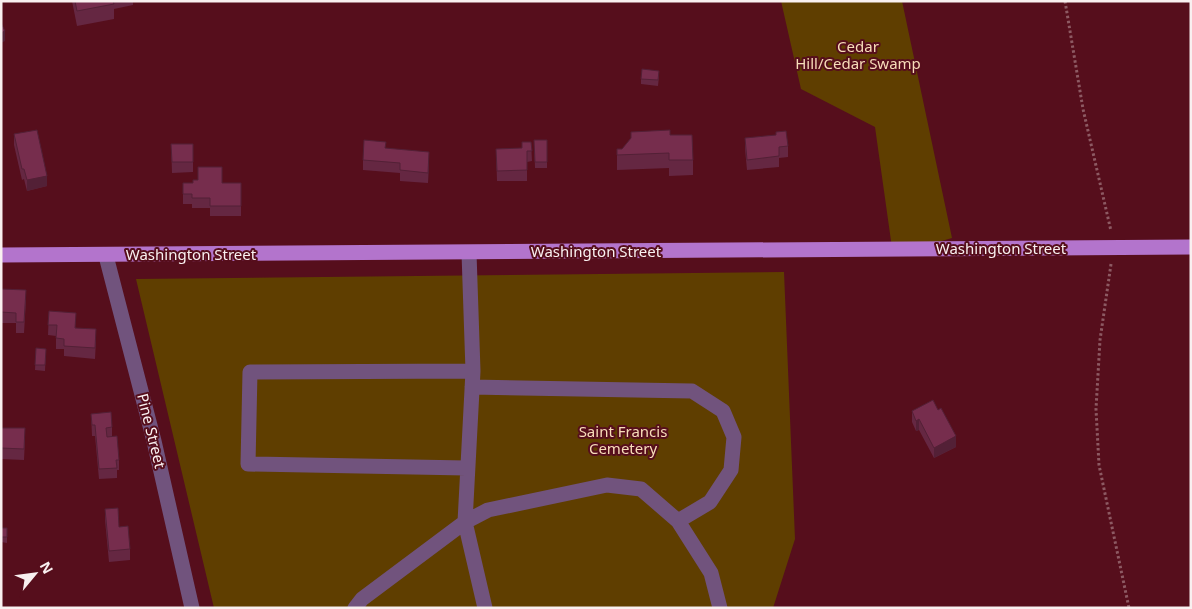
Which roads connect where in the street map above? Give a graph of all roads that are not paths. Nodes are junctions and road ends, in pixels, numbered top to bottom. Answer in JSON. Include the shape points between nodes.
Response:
{"nodes":[{"id":1,"x":1191,"y":247,"type":"edge"},
{"id":2,"x":469,"y":253,"type":"junction"},
{"id":3,"x":1,"y":255,"type":"edge"},
{"id":4,"x":106,"y":256,"type":"junction"},
{"id":5,"x":473,"y":371,"type":"junction"},
{"id":6,"x":472,"y":387,"type":"junction"},
{"id":7,"x":466,"y":468,"type":"junction"},
{"id":8,"x":678,"y":521,"type":"junction"},
{"id":9,"x":465,"y":522,"type":"junction"},
{"id":10,"x":192,"y":608,"type":"edge"},
{"id":11,"x":354,"y":608,"type":"edge"},
{"id":12,"x":485,"y":608,"type":"edge"},
{"id":13,"x":720,"y":608,"type":"edge"}],
"edges":[{"from":1,"to":2,"type":"main road","name":"Washington Street"},
{"from":2,"to":4,"type":"main road","name":"Washington Street"},
{"from":2,"to":5,"type":"street"},
{"from":3,"to":4,"type":"main road","name":"Washington Street"},
{"from":4,"to":10,"type":"street","name":"Pine Street","via":[[154,441]]},
{"from":5,"to":6,"type":"street"},
{"from":5,"to":7,"type":"street","via":[[250,372],[248,464]]},
{"from":6,"to":7,"type":"street"},
{"from":6,"to":8,"type":"street","via":[[692,391],[723,411],[734,437],[731,470],[710,502]]},
{"from":7,"to":9,"type":"street"},
{"from":8,"to":9,"type":"street","via":[[641,489],[606,485],[488,510]]},
{"from":8,"to":13,"type":"street","via":[[712,573]]},
{"from":9,"to":11,"type":"street","via":[[362,598]]},
{"from":9,"to":12,"type":"street"}]}
